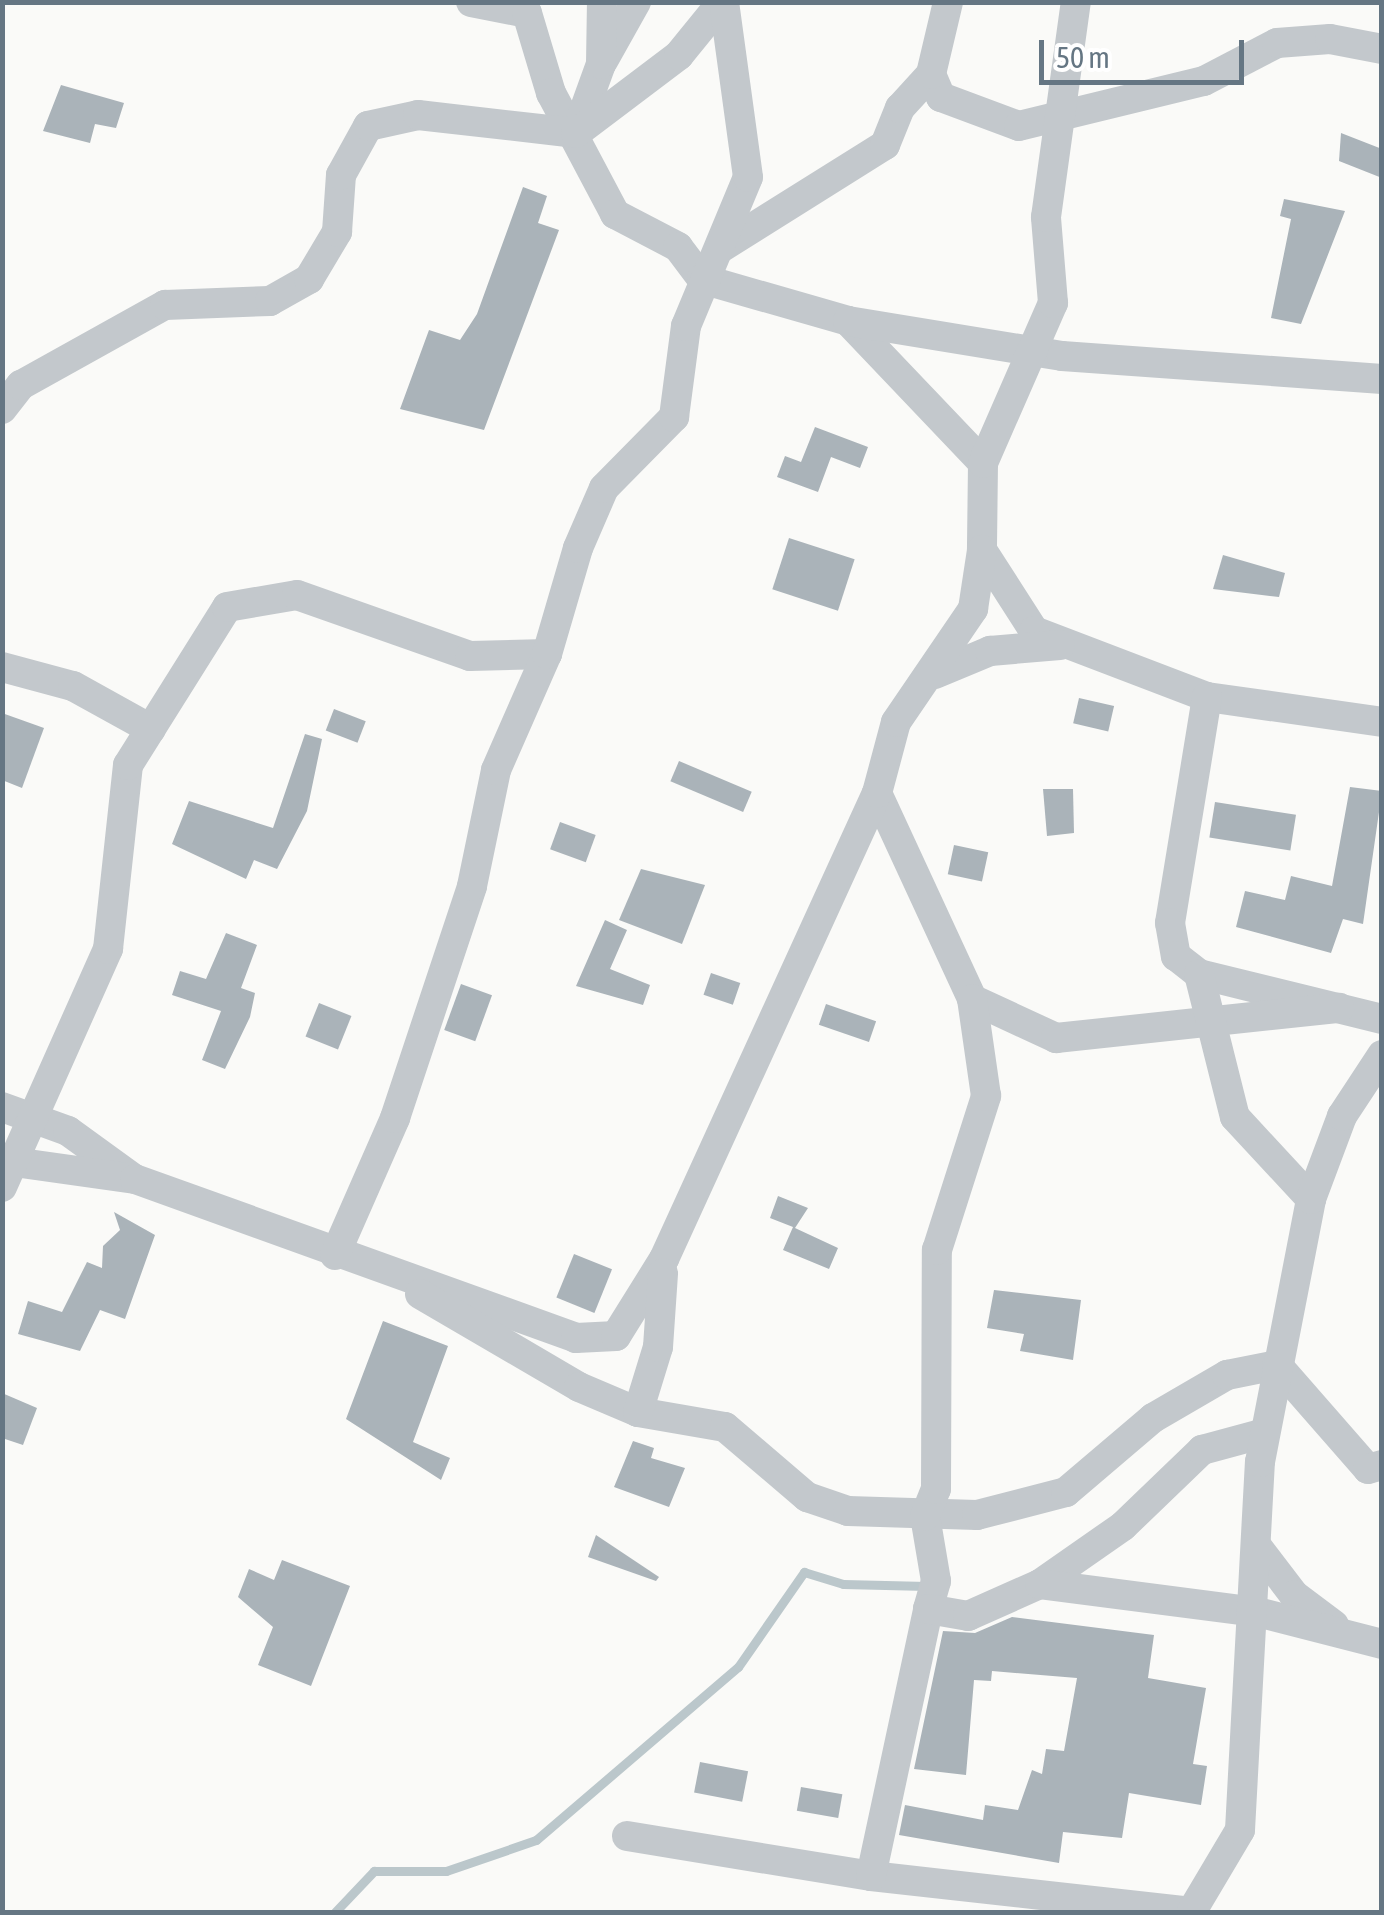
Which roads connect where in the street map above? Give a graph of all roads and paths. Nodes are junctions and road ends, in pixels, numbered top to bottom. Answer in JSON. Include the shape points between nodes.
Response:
{"nodes":[{"id":1,"x":471,"y":2,"type":"edge"},
{"id":2,"x":602,"y":2,"type":"edge"},
{"id":3,"x":636,"y":2,"type":"edge"},
{"id":4,"x":723,"y":2,"type":"edge"},
{"id":5,"x":948,"y":2,"type":"edge"},
{"id":6,"x":1076,"y":2,"type":"edge"},
{"id":7,"x":1382,"y":49,"type":"edge"},
{"id":8,"x":601,"y":64,"type":"junction"},
{"id":9,"x":930,"y":74,"type":"junction"},
{"id":10,"x":1062,"y":109,"type":"junction"},
{"id":11,"x":576,"y":132,"type":"junction"},
{"id":12,"x":716,"y":250,"type":"junction"},
{"id":13,"x":702,"y":279,"type":"junction"},
{"id":14,"x":848,"y":321,"type":"junction"},
{"id":15,"x":1037,"y":353,"type":"junction"},
{"id":16,"x":1382,"y":378,"type":"edge"},
{"id":17,"x":2,"y":409,"type":"edge"},
{"id":18,"x":983,"y":463,"type":"junction"},
{"id":19,"x":982,"y":550,"type":"junction"},
{"id":20,"x":1060,"y":645,"type":"junction"},
{"id":21,"x":547,"y":654,"type":"junction"},
{"id":22,"x":2,"y":667,"type":"edge"},
{"id":23,"x":936,"y":674,"type":"junction"},
{"id":24,"x":1207,"y":697,"type":"junction"},
{"id":25,"x":1382,"y":722,"type":"edge"},
{"id":26,"x":152,"y":729,"type":"junction"},
{"id":27,"x":877,"y":793,"type":"junction"},
{"id":28,"x":1199,"y":974,"type":"junction"},
{"id":29,"x":972,"y":999,"type":"junction"},
{"id":30,"x":1340,"y":1008,"type":"junction"},
{"id":31,"x":1382,"y":1019,"type":"edge"},
{"id":32,"x":1211,"y":1022,"type":"junction"},
{"id":33,"x":1382,"y":1055,"type":"edge"},
{"id":34,"x":2,"y":1107,"type":"edge"},
{"id":35,"x":35,"y":1119,"type":"junction"},
{"id":36,"x":8,"y":1174,"type":"edge"},
{"id":37,"x":135,"y":1180,"type":"junction"},
{"id":38,"x":1311,"y":1199,"type":"junction"},
{"id":39,"x":336,"y":1255,"type":"junction"},
{"id":40,"x":664,"y":1259,"type":"junction"},
{"id":41,"x":380,"y":1266,"type":"junction"},
{"id":42,"x":1277,"y":1366,"type":"junction"},
{"id":43,"x":638,"y":1412,"type":"junction"},
{"id":44,"x":1265,"y":1433,"type":"junction"},
{"id":45,"x":1382,"y":1465,"type":"edge"},
{"id":46,"x":924,"y":1516,"type":"junction"},
{"id":47,"x":1259,"y":1549,"type":"junction"},
{"id":48,"x":1040,"y":1584,"type":"junction"},
{"id":49,"x":928,"y":1609,"type":"junction"},
{"id":50,"x":1257,"y":1612,"type":"junction"},
{"id":51,"x":1349,"y":1636,"type":"junction"},
{"id":52,"x":1382,"y":1644,"type":"edge"},
{"id":53,"x":627,"y":1836,"type":"dead end"},
{"id":54,"x":870,"y":1876,"type":"junction"},
{"id":55,"x":1193,"y":1912,"type":"edge"}],
"edges":[{"from":1,"to":11,"type":"street","via":[[526,14],[551,93]]},
{"from":2,"to":8,"type":"street"},
{"from":3,"to":8,"type":"street"},
{"from":4,"to":11,"type":"street","via":[[679,55]]},
{"from":4,"to":12,"type":"street","via":[[748,177]]},
{"from":5,"to":9,"type":"street"},
{"from":6,"to":10,"type":"street"},
{"from":7,"to":10,"type":"street","via":[[1330,39],[1277,43],[1204,81]]},
{"from":8,"to":11,"type":"street"},
{"from":9,"to":10,"type":"street","via":[[941,98],[1019,126]]},
{"from":9,"to":12,"type":"street","via":[[900,108],[885,145]]},
{"from":10,"to":15,"type":"street","via":[[1046,216],[1052,303]]},
{"from":11,"to":13,"type":"street","via":[[615,214],[678,248]]},
{"from":11,"to":17,"type":"street","via":[[418,115],[368,126],[341,176],[337,232],[308,279],[270,301],[166,306],[21,385]]},
{"from":12,"to":13,"type":"street"},
{"from":13,"to":14,"type":"street"},
{"from":13,"to":21,"type":"street","via":[[674,417],[604,488]]},
{"from":14,"to":15,"type":"street"},
{"from":14,"to":18,"type":"street"},
{"from":15,"to":16,"type":"street"},
{"from":15,"to":18,"type":"street"},
{"from":18,"to":19,"type":"street"},
{"from":19,"to":20,"type":"street","via":[[1016,611]]},
{"from":19,"to":23,"type":"street","via":[[973,609]]},
{"from":20,"to":23,"type":"street","via":[[990,651]]},
{"from":20,"to":24,"type":"street"},
{"from":21,"to":26,"type":"street","via":[[470,656],[297,595],[227,608]]},
{"from":21,"to":39,"type":"street","via":[[496,770],[472,886],[396,1118]]},
{"from":22,"to":26,"type":"street","via":[[73,686]]},
{"from":23,"to":27,"type":"street","via":[[896,722]]},
{"from":24,"to":25,"type":"street"},
{"from":24,"to":28,"type":"street","via":[[1170,923],[1176,956]]},
{"from":26,"to":35,"type":"street","via":[[128,765],[108,949]]},
{"from":27,"to":29,"type":"street"},
{"from":27,"to":40,"type":"street"},
{"from":28,"to":30,"type":"street"},
{"from":28,"to":32,"type":"street"},
{"from":29,"to":32,"type":"street","via":[[1056,1038]]},
{"from":29,"to":46,"type":"street","via":[[986,1096],[937,1250],[936,1489]]},
{"from":30,"to":31,"type":"street"},
{"from":30,"to":32,"type":"street"},
{"from":32,"to":38,"type":"street","via":[[1235,1117]]},
{"from":33,"to":38,"type":"street","via":[[1342,1116]]},
{"from":34,"to":35,"type":"street"},
{"from":35,"to":36,"type":"street"},
{"from":35,"to":37,"type":"street"},
{"from":36,"to":37,"type":"street"},
{"from":37,"to":39,"type":"street"},
{"from":38,"to":42,"type":"street"},
{"from":39,"to":41,"type":"street"},
{"from":40,"to":41,"type":"street","via":[[616,1336],[576,1338]]},
{"from":40,"to":43,"type":"street","via":[[658,1347]]},
{"from":41,"to":43,"type":"street","via":[[489,1340]]},
{"from":42,"to":44,"type":"street"},
{"from":42,"to":45,"type":"street","via":[[1368,1468]]},
{"from":42,"to":46,"type":"street","via":[[1227,1376],[1153,1418],[1066,1492],[978,1516]]},
{"from":43,"to":46,"type":"street","via":[[725,1427],[807,1497],[848,1511]]},
{"from":44,"to":47,"type":"street"},
{"from":44,"to":48,"type":"street","via":[[1202,1450],[1123,1526]]},
{"from":46,"to":49,"type":"street","via":[[936,1581]]},
{"from":47,"to":50,"type":"street"},
{"from":47,"to":51,"type":"street","via":[[1294,1595]]},
{"from":48,"to":49,"type":"street","via":[[968,1616]]},
{"from":48,"to":50,"type":"street"},
{"from":49,"to":54,"type":"street"},
{"from":50,"to":51,"type":"street"},
{"from":50,"to":55,"type":"street","via":[[1240,1830]]},
{"from":51,"to":52,"type":"street"},
{"from":53,"to":54,"type":"street"},
{"from":54,"to":55,"type":"street"}]}
